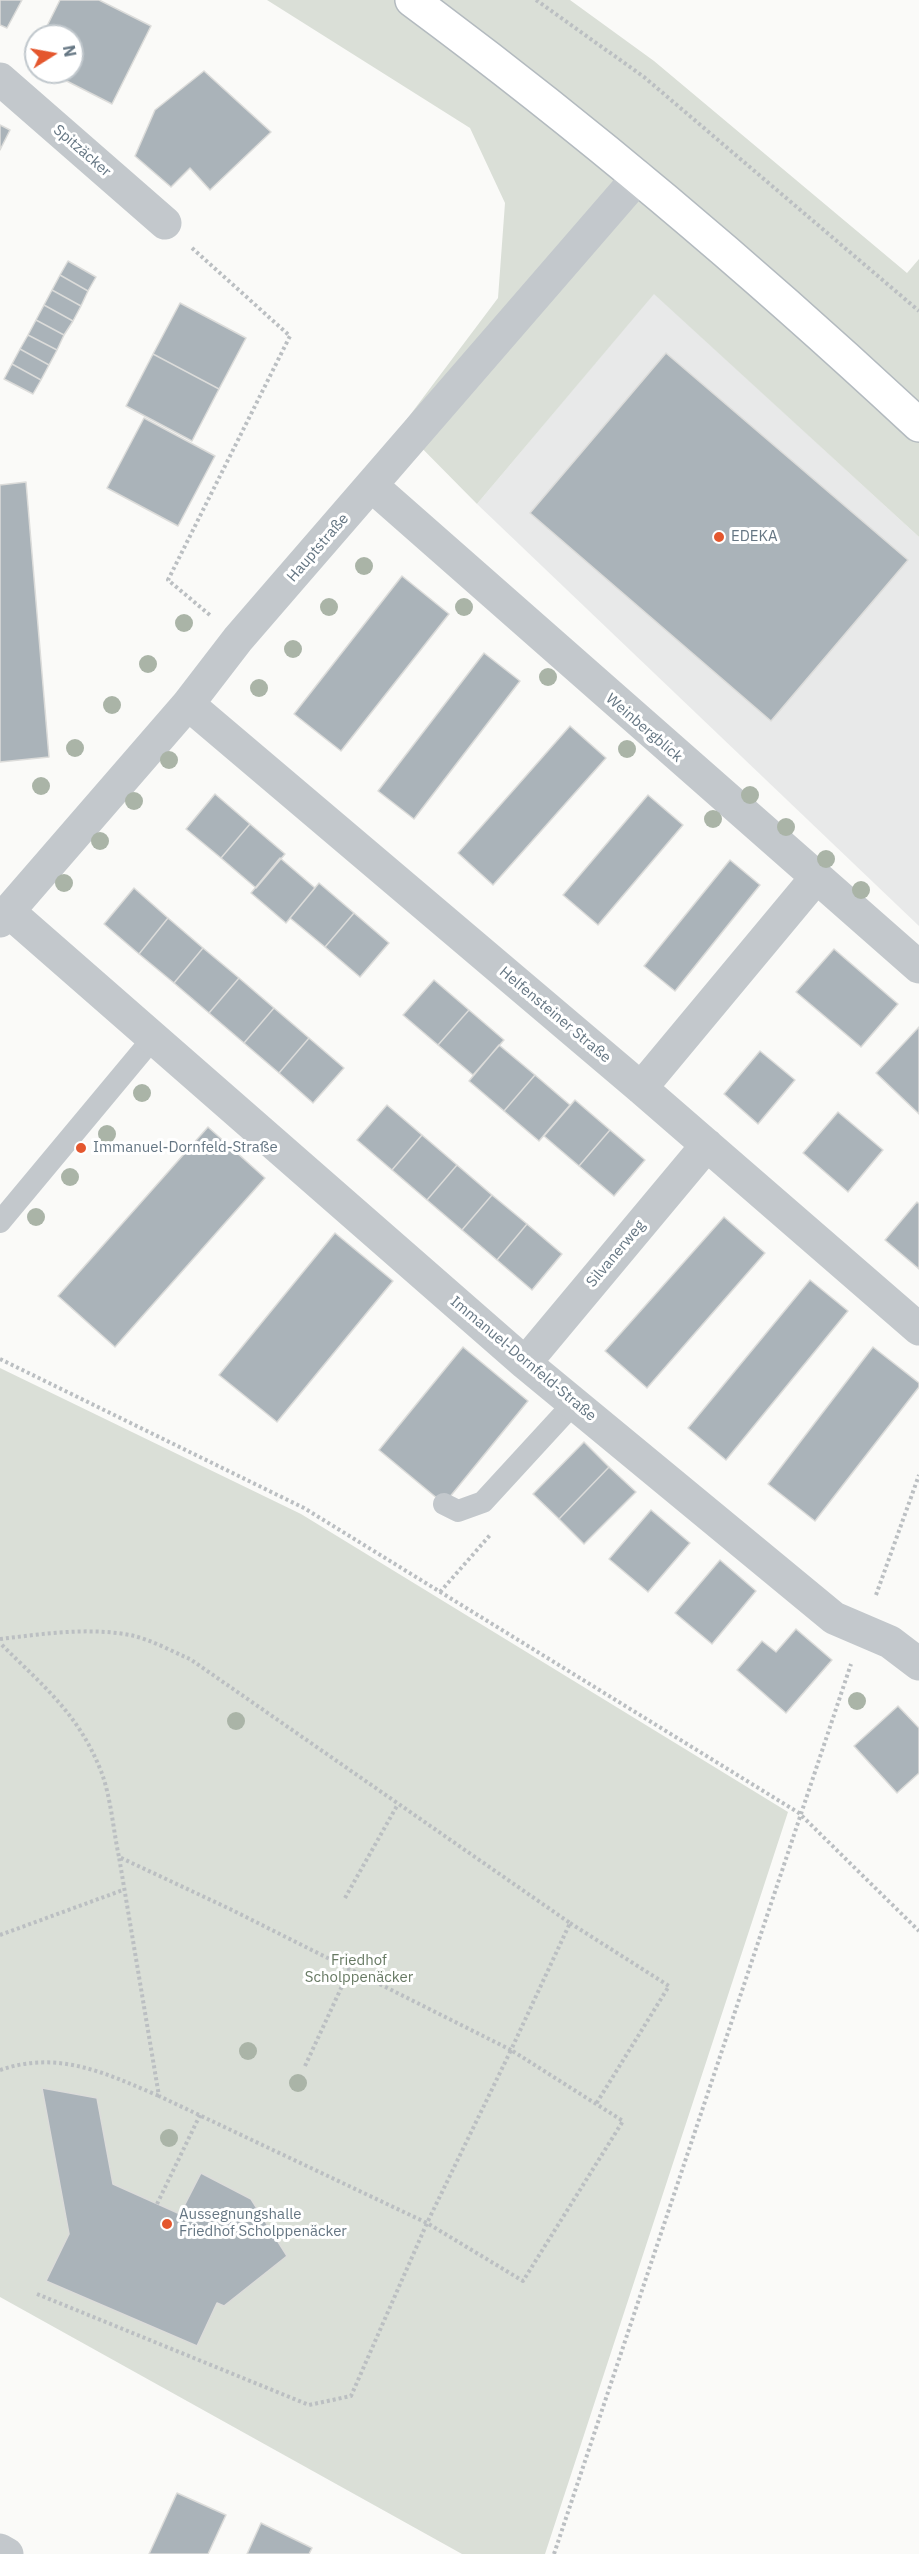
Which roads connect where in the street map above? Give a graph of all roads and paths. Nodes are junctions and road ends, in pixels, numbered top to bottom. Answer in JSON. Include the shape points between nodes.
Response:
{"nodes":[{"id":1,"x":412,"y":0,"type":"edge"},
{"id":2,"x":537,"y":0,"type":"edge"},
{"id":3,"x":0,"y":79,"type":"edge"},
{"id":4,"x":638,"y":177,"type":"junction"},
{"id":5,"x":165,"y":223,"type":"joint"},
{"id":6,"x":919,"y":311,"type":"edge"},
{"id":7,"x":919,"y":425,"type":"edge"},
{"id":8,"x":372,"y":486,"type":"junction"},
{"id":9,"x":238,"y":639,"type":"junction"},
{"id":10,"x":188,"y":704,"type":"junction"},
{"id":11,"x":816,"y":879,"type":"junction"},
{"id":12,"x":4,"y":916,"type":"edge"},
{"id":13,"x":919,"y":968,"type":"edge"},
{"id":14,"x":153,"y":1037,"type":"junction"},
{"id":15,"x":641,"y":1088,"type":"junction"},
{"id":16,"x":707,"y":1145,"type":"junction"},
{"id":17,"x":0,"y":1222,"type":"edge"},
{"id":18,"x":919,"y":1329,"type":"edge"},
{"id":19,"x":0,"y":1359,"type":"edge"},
{"id":20,"x":525,"y":1362,"type":"junction"},
{"id":21,"x":574,"y":1403,"type":"junction"},
{"id":22,"x":444,"y":1504,"type":"dead end"},
{"id":23,"x":0,"y":1641,"type":"edge"},
{"id":24,"x":919,"y":1664,"type":"edge"},
{"id":25,"x":398,"y":1804,"type":"junction"},
{"id":26,"x":799,"y":1813,"type":"junction"},
{"id":27,"x":119,"y":1857,"type":"junction"},
{"id":28,"x":123,"y":1890,"type":"junction"},
{"id":29,"x":345,"y":1898,"type":"dead end"},
{"id":30,"x":570,"y":1923,"type":"junction"},
{"id":31,"x":919,"y":1931,"type":"edge"},
{"id":32,"x":0,"y":1935,"type":"edge"},
{"id":33,"x":349,"y":1971,"type":"junction"},
{"id":34,"x":511,"y":2050,"type":"junction"},
{"id":35,"x":305,"y":2066,"type":"dead end"},
{"id":36,"x":0,"y":2070,"type":"edge"},
{"id":37,"x":159,"y":2096,"type":"junction"},
{"id":38,"x":596,"y":2104,"type":"junction"},
{"id":39,"x":200,"y":2115,"type":"junction"},
{"id":40,"x":157,"y":2204,"type":"dead end"},
{"id":41,"x":427,"y":2223,"type":"junction"},
{"id":42,"x":37,"y":2294,"type":"dead end"},
{"id":43,"x":0,"y":2550,"type":"edge"},
{"id":44,"x":8,"y":2554,"type":"edge"},
{"id":45,"x":554,"y":2554,"type":"edge"}],
"edges":[{"from":1,"to":4,"type":"main road"},
{"from":2,"to":6,"type":"path","via":[[644,77]]},
{"from":3,"to":5,"type":"street","name":"Spitzäcker"},
{"from":4,"to":7,"type":"main road","via":[[825,338]]},
{"from":4,"to":8,"type":"street","name":"Hauptstraße"},
{"from":5,"to":9,"type":"path","via":[[290,336],[168,580]]},
{"from":8,"to":9,"type":"street","name":"Hauptstraße"},
{"from":8,"to":11,"type":"street","name":"Weinbergblick"},
{"from":9,"to":10,"type":"street","name":"Hauptstraße"},
{"from":10,"to":12,"type":"street","name":"Hauptstraße"},
{"from":10,"to":15,"type":"street","name":"Helfensteiner Straße"},
{"from":11,"to":13,"type":"street","name":"Weinbergblick"},
{"from":11,"to":15,"type":"street"},
{"from":12,"to":14,"type":"street","name":"Immanuel-Dornfeld-Straße"},
{"from":14,"to":17,"type":"lane"},
{"from":14,"to":20,"type":"street","name":"Immanuel-Dornfeld-Straße"},
{"from":15,"to":16,"type":"street","name":"Helfensteiner Straße"},
{"from":16,"to":18,"type":"street","name":"Helfensteiner Straße"},
{"from":16,"to":20,"type":"street","name":"Silvanerweg"},
{"from":19,"to":26,"type":"path","via":[[304,1508]]},
{"from":20,"to":21,"type":"street","name":"Immanuel-Dornfeld-Straße"},
{"from":21,"to":22,"type":"lane","via":[[483,1502],[458,1511]]},
{"from":21,"to":24,"type":"street","name":"Immanuel-Dornfeld-Straße","via":[[834,1618],[890,1642]]},
{"from":23,"to":25,"type":"path","via":[[100,1631],[152,1642],[190,1659]]},
{"from":23,"to":27,"type":"path","via":[[66,1708],[81,1729],[102,1774]]},
{"from":25,"to":29,"type":"path"},
{"from":25,"to":30,"type":"path"},
{"from":26,"to":31,"type":"path"},
{"from":26,"to":45,"type":"path"},
{"from":27,"to":28,"type":"path"},
{"from":27,"to":33,"type":"path"},
{"from":28,"to":32,"type":"path"},
{"from":28,"to":37,"type":"path"},
{"from":30,"to":34,"type":"path"},
{"from":30,"to":38,"type":"path","via":[[669,1986]]},
{"from":33,"to":34,"type":"path"},
{"from":33,"to":35,"type":"path"},
{"from":34,"to":38,"type":"path"},
{"from":34,"to":41,"type":"path"},
{"from":36,"to":37,"type":"path","via":[[51,2061],[102,2072]]},
{"from":37,"to":39,"type":"path"},
{"from":38,"to":41,"type":"path","via":[[624,2121],[523,2282]]},
{"from":39,"to":40,"type":"path"},
{"from":39,"to":41,"type":"path"},
{"from":41,"to":42,"type":"path","via":[[351,2396],[309,2405]]},
{"from":43,"to":44,"type":"street"}]}
